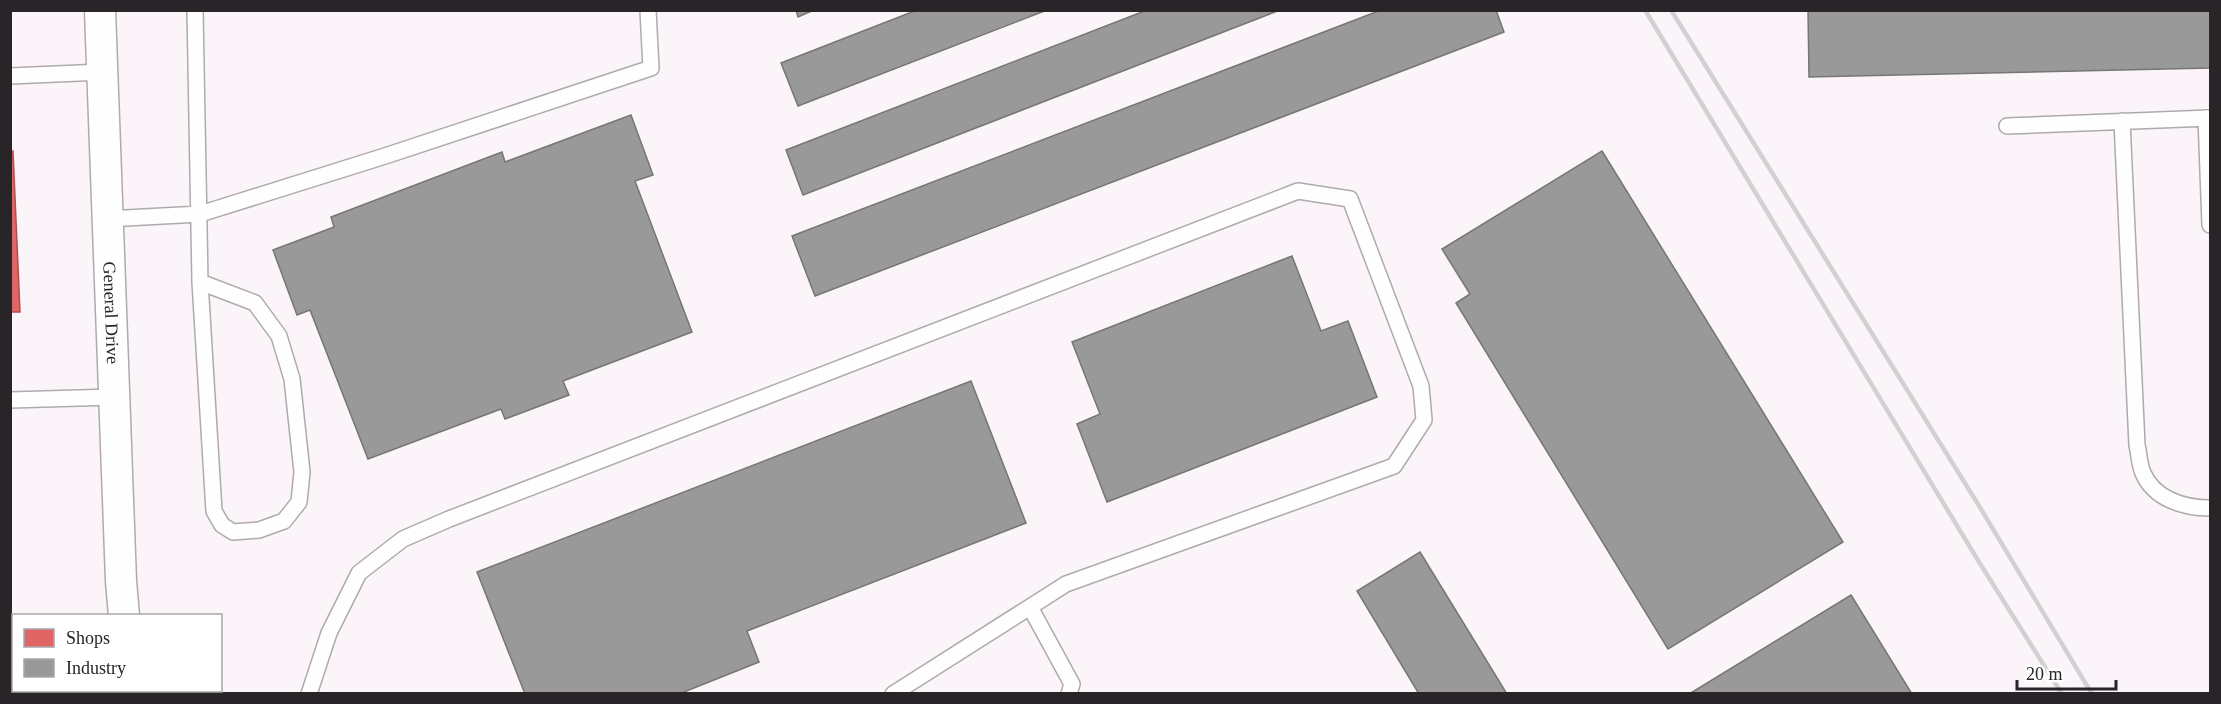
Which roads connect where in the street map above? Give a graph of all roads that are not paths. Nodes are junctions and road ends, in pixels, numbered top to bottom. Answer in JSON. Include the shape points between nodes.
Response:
{"nodes":[{"id":1,"x":100,"y":10,"type":"edge"},
{"id":2,"x":195,"y":10,"type":"edge"},
{"id":3,"x":648,"y":10,"type":"edge"},
{"id":4,"x":102,"y":72,"type":"junction"},
{"id":5,"x":10,"y":76,"type":"edge"},
{"id":6,"x":2208,"y":118,"type":"edge"},
{"id":7,"x":2122,"y":121,"type":"junction"},
{"id":8,"x":2007,"y":126,"type":"dead end"},
{"id":9,"x":200,"y":214,"type":"junction"},
{"id":10,"x":107,"y":219,"type":"junction"},
{"id":11,"x":2211,"y":225,"type":"edge"},
{"id":12,"x":200,"y":282,"type":"junction"},
{"id":13,"x":114,"y":397,"type":"junction"},
{"id":14,"x":10,"y":400,"type":"edge"},
{"id":15,"x":2211,"y":508,"type":"edge"},
{"id":16,"x":1030,"y":607,"type":"junction"},
{"id":17,"x":124,"y":614,"type":"edge"},
{"id":18,"x":309,"y":693,"type":"edge"},
{"id":19,"x":892,"y":693,"type":"edge"},
{"id":20,"x":1069,"y":693,"type":"edge"}],
"edges":[{"from":1,"to":4,"type":"street","name":"General Drive"},
{"from":2,"to":9,"type":"lane"},
{"from":3,"to":9,"type":"lane","via":[[651,68]]},
{"from":4,"to":5,"type":"lane"},
{"from":4,"to":10,"type":"street","name":"General Drive"},
{"from":6,"to":7,"type":"lane"},
{"from":6,"to":11,"type":"lane"},
{"from":7,"to":8,"type":"lane"},
{"from":7,"to":15,"type":"lane","via":[[2137,445],[2143,473],[2154,489],[2172,502]]},
{"from":9,"to":10,"type":"lane"},
{"from":9,"to":12,"type":"lane"},
{"from":10,"to":13,"type":"street","name":"General Drive"},
{"from":12,"to":12,"type":"lane","via":[[214,511],[222,525],[233,532],[260,530],[284,521],[299,502],[302,472],[292,379],[279,336],[255,303]]},
{"from":13,"to":14,"type":"lane"},
{"from":13,"to":17,"type":"street","name":"General Drive"},
{"from":16,"to":18,"type":"lane","via":[[1066,584],[1394,466],[1424,420],[1421,386],[1350,199],[1298,191],[403,539],[359,573],[329,633]]},
{"from":16,"to":19,"type":"lane"},
{"from":16,"to":20,"type":"lane","via":[[1072,684]]}]}
